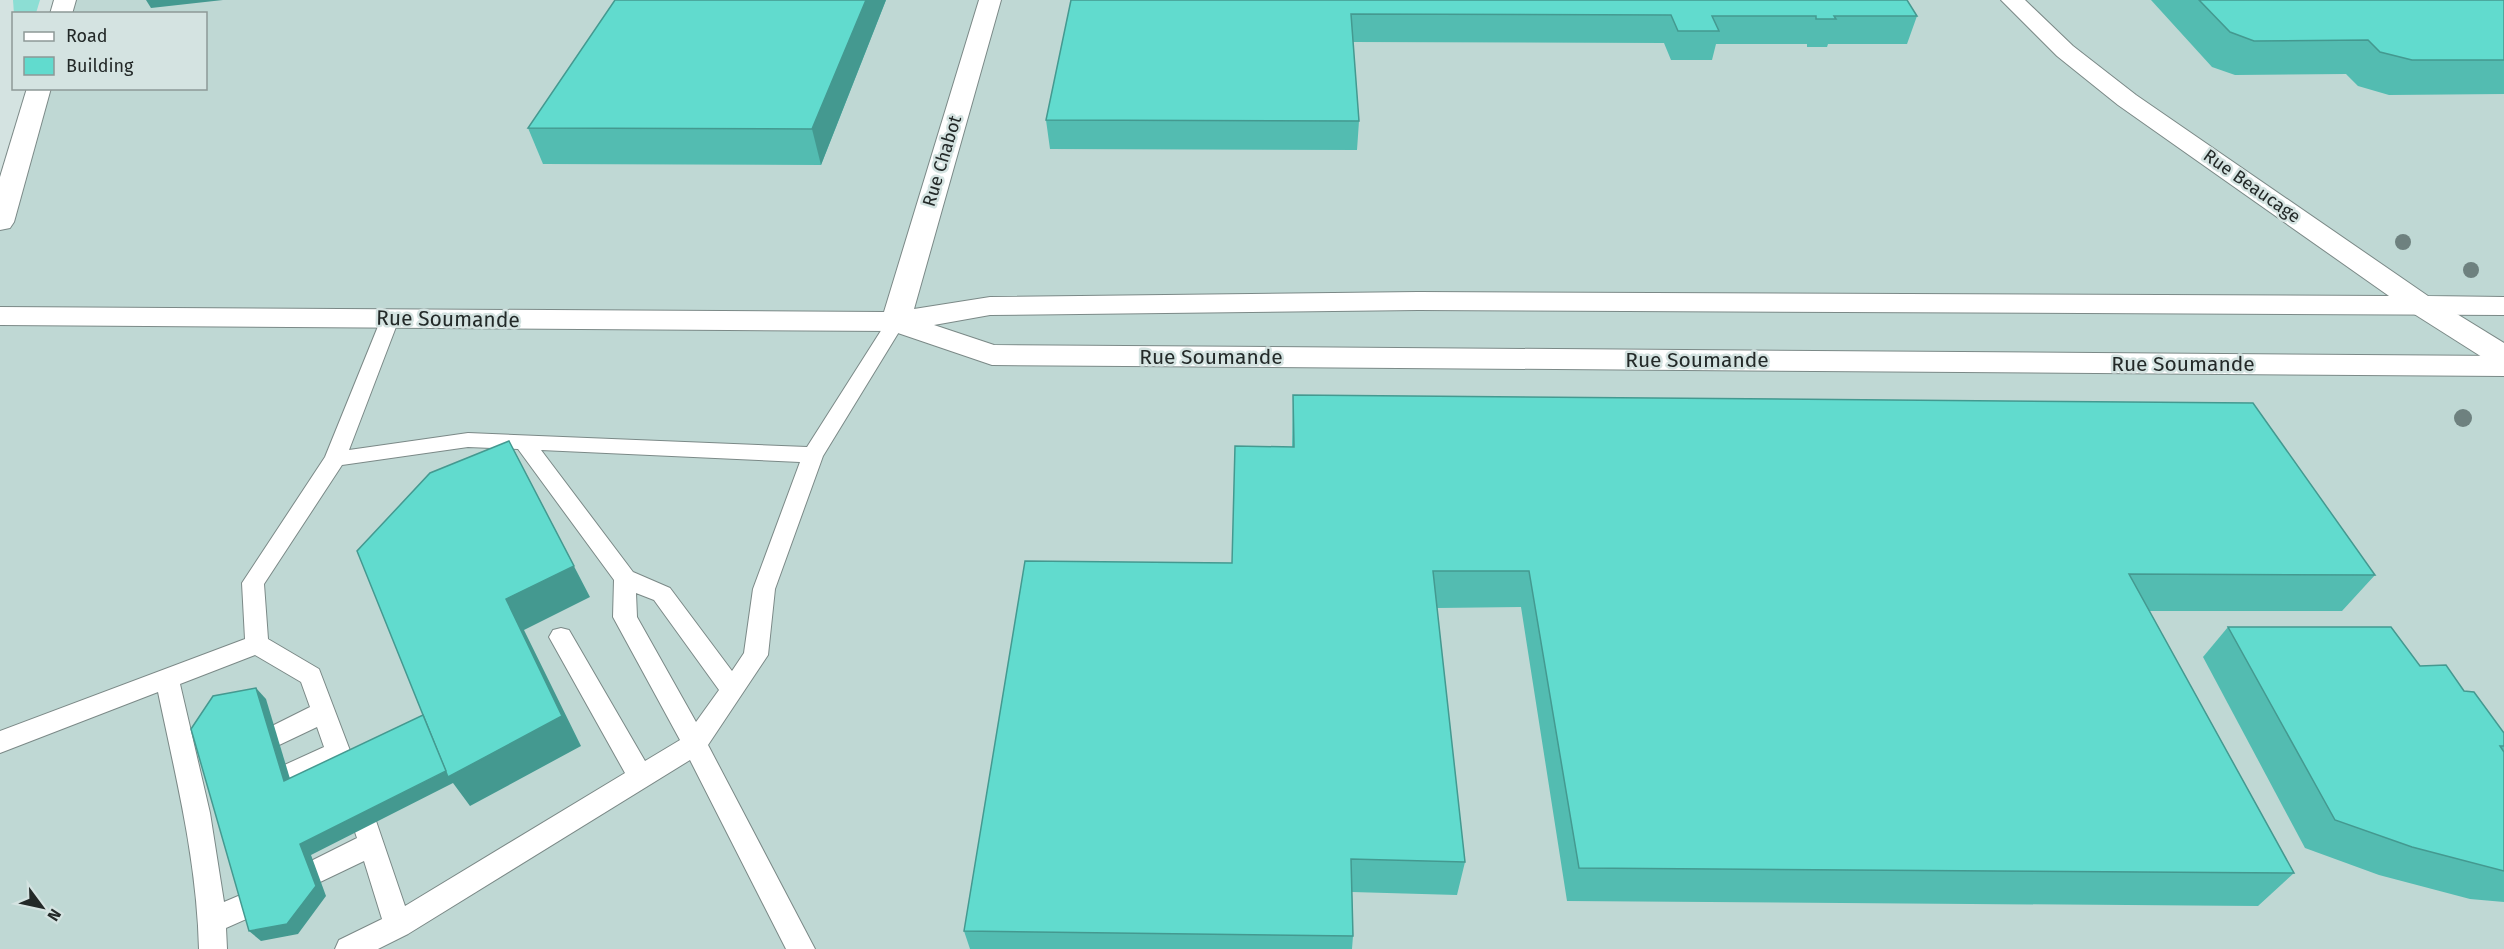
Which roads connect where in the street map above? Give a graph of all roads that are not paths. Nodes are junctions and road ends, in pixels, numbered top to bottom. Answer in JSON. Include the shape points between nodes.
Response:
{"nodes":[{"id":1,"x":990,"y":0,"type":"edge"},
{"id":2,"x":2012,"y":0,"type":"edge"},
{"id":3,"x":38,"y":90,"type":"edge"},
{"id":4,"x":0,"y":222,"type":"edge"},
{"id":5,"x":2421,"y":305,"type":"junction"},
{"id":6,"x":2504,"y":306,"type":"edge"},
{"id":7,"x":0,"y":316,"type":"edge"},
{"id":8,"x":390,"y":319,"type":"junction"},
{"id":9,"x":896,"y":322,"type":"junction"},
{"id":10,"x":2504,"y":357,"type":"edge"},
{"id":11,"x":2504,"y":366,"type":"edge"},
{"id":12,"x":524,"y":442,"type":"junction"},
{"id":13,"x":813,"y":455,"type":"junction"},
{"id":14,"x":335,"y":459,"type":"junction"},
{"id":15,"x":625,"y":578,"type":"junction"},
{"id":16,"x":561,"y":637,"type":"dead end"},
{"id":17,"x":257,"y":644,"type":"junction"},
{"id":18,"x":167,"y":679,"type":"junction"},
{"id":19,"x":732,"y":689,"type":"junction"},
{"id":20,"x":324,"y":712,"type":"junction"},
{"id":21,"x":277,"y":735,"type":"dead end"},
{"id":22,"x":0,"y":742,"type":"edge"},
{"id":23,"x":695,"y":744,"type":"junction"},
{"id":24,"x":289,"y":776,"type":"edge"},
{"id":25,"x":641,"y":777,"type":"junction"},
{"id":26,"x":220,"y":805,"type":"edge"},
{"id":27,"x":197,"y":817,"type":"junction"},
{"id":28,"x":318,"y":871,"type":"dead end"},
{"id":29,"x":250,"y":904,"type":"edge"},
{"id":30,"x":213,"y":920,"type":"junction"},
{"id":31,"x":398,"y":925,"type":"junction"},
{"id":32,"x":213,"y":949,"type":"edge"},
{"id":33,"x":349,"y":949,"type":"edge"},
{"id":34,"x":801,"y":949,"type":"edge"}],
"edges":[{"from":1,"to":9,"type":"street","name":"Rue Chabot"},
{"from":2,"to":5,"type":"street","name":"Rue Beaucage","via":[[2065,51],[2127,100]]},
{"from":3,"to":4,"type":"street"},
{"from":5,"to":6,"type":"street","name":"Rue Soumande"},
{"from":5,"to":9,"type":"street","name":"Rue Soumande","via":[[1346,302],[990,306]]},
{"from":5,"to":10,"type":"street","name":"Rue Beaucage"},
{"from":7,"to":8,"type":"street","name":"Rue Soumande"},
{"from":8,"to":9,"type":"street","name":"Rue Soumande"},
{"from":8,"to":14,"type":"lane"},
{"from":9,"to":11,"type":"street","name":"Rue Soumande","via":[[992,355]]},
{"from":9,"to":13,"type":"lane"},
{"from":12,"to":13,"type":"lane"},
{"from":12,"to":14,"type":"lane","via":[[468,440]]},
{"from":12,"to":15,"type":"lane"},
{"from":13,"to":19,"type":"lane","via":[[764,589],[756,655]]},
{"from":14,"to":17,"type":"lane","via":[[253,583]]},
{"from":15,"to":19,"type":"lane","via":[[662,594]]},
{"from":15,"to":23,"type":"lane","via":[[626,617]]},
{"from":16,"to":25,"type":"lane"},
{"from":17,"to":18,"type":"lane"},
{"from":17,"to":20,"type":"lane","via":[[311,676]]},
{"from":18,"to":22,"type":"lane"},
{"from":18,"to":27,"type":"lane","via":[[199,772]]},
{"from":19,"to":23,"type":"lane"},
{"from":20,"to":21,"type":"lane"},
{"from":20,"to":24,"type":"lane","via":[[341,760]]},
{"from":23,"to":25,"type":"lane"},
{"from":23,"to":34,"type":"lane"},
{"from":25,"to":31,"type":"lane"},
{"from":26,"to":27,"type":"lane"},
{"from":27,"to":30,"type":"lane","via":[[206,853]]},
{"from":28,"to":31,"type":"lane","via":[[369,835]]},
{"from":29,"to":30,"type":"lane"},
{"from":30,"to":32,"type":"lane"},
{"from":31,"to":33,"type":"lane"}]}
